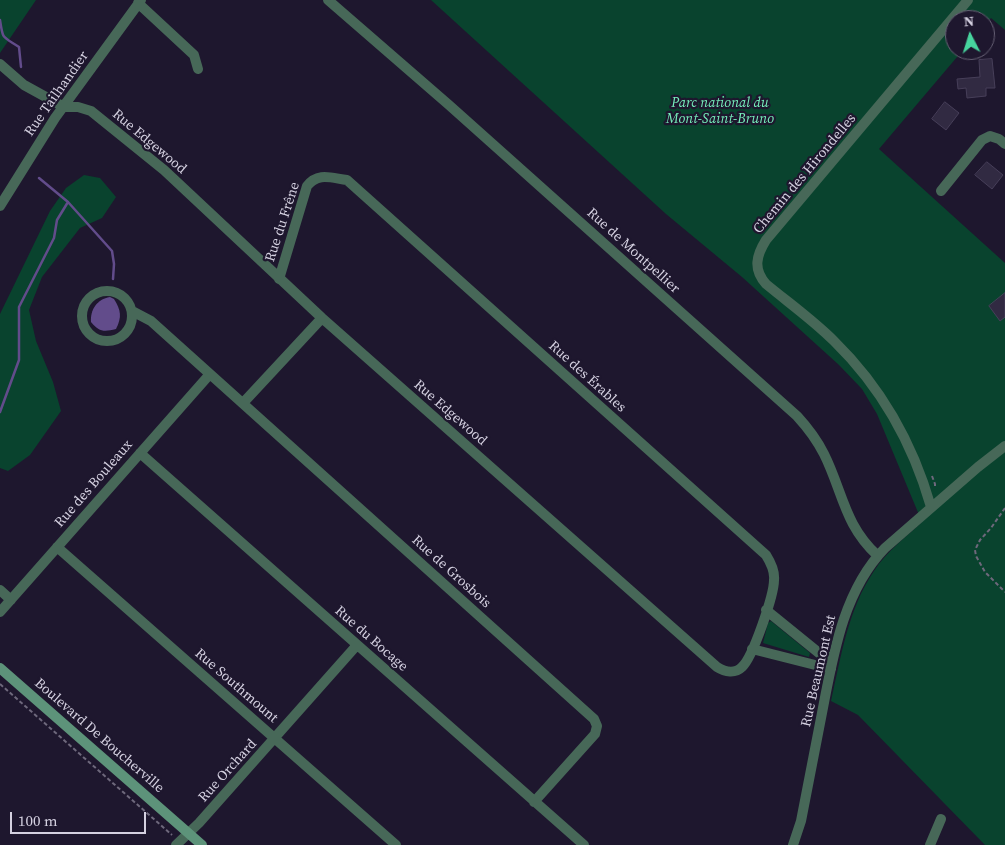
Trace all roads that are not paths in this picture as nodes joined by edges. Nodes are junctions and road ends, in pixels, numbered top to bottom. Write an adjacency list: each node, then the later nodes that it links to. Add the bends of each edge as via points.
1 (328, 0): 20 (street, Rue de Montpellier, via 798,416 814,435 853,525)
2 (968, 0): 18 (street, Chemin des Hirondelles, via 771,235 756,260 766,284 848,354 878,394 900,428)
3 (139, 2): 5 (street, via 194,55); 6 (street, Rue Tailhandier)
4 (0, 64): 6 (street, via 24,85)
5 (198, 69)
6 (64, 107): 10 (street, Rue Tailhandier); 11 (street, Rue Edgewood, via 91,111 164,170)
7 (1005, 144): 9 (street, via 990,136 982,140)
8 (347, 180): 11 (street, Rue du Frêne, via 321,177 307,186); 23 (street, Rue des Érables, via 766,555 774,580)
9 (941, 191)
10 (0, 206)
11 (279, 279): 13 (street, Rue Edgewood)
12 (132, 311): 12 (street, via 123,296 106,290 97,292 84,304 82,320 89,334 96,339 111,341 125,334 130,327); 14 (street, Rue de Grosbois, via 151,321)
13 (322, 318): 15 (street); 26 (street, Rue Edgewood, via 717,667 728,672 737,670 744,665)
14 (210, 374): 15 (street, Rue de Grosbois); 17 (street, Rue des Bouleaux)
15 (243, 403): 30 (street, Rue de Grosbois, via 594,719 595,734)
16 (1005, 446): 18 (street, Rue Beaumont Est)
17 (140, 453): 19 (street, Rue des Bouleaux); 25 (street, Rue du Bocage)
18 (931, 507): 20 (street, Rue Beaumont Est)
19 (57, 547): 22 (street, Rue des Bouleaux); 29 (street, Rue Southmount)
20 (878, 556): 27 (street, Rue Beaumont Est, via 850,604)
21 (0, 590): 22 (street)
22 (10, 600): 24 (street, Rue des Bouleaux)
23 (766, 610): 26 (street, Rue des Érables); 27 (street)
24 (0, 612)
25 (357, 645): 29 (street, Rue Orchard); 30 (street, Rue du Bocage)
26 (752, 649): 27 (street)
27 (832, 664): 37 (street, Rue Beaumont Est, via 801,822)
28 (0, 668): 32 (street, Boulevard De Boucherville)
29 (275, 738): 32 (street, Rue Orchard); 35 (street, Rue Southmount)
30 (534, 802): 36 (street, Rue du Bocage)
31 (941, 819): 38 (street)
32 (189, 833): 33 (street, Rue Orchard); 34 (street, Boulevard De Boucherville)
33 (174, 840)
34 (202, 845)
35 (396, 845)
36 (584, 845)
37 (793, 845)
38 (930, 845)

